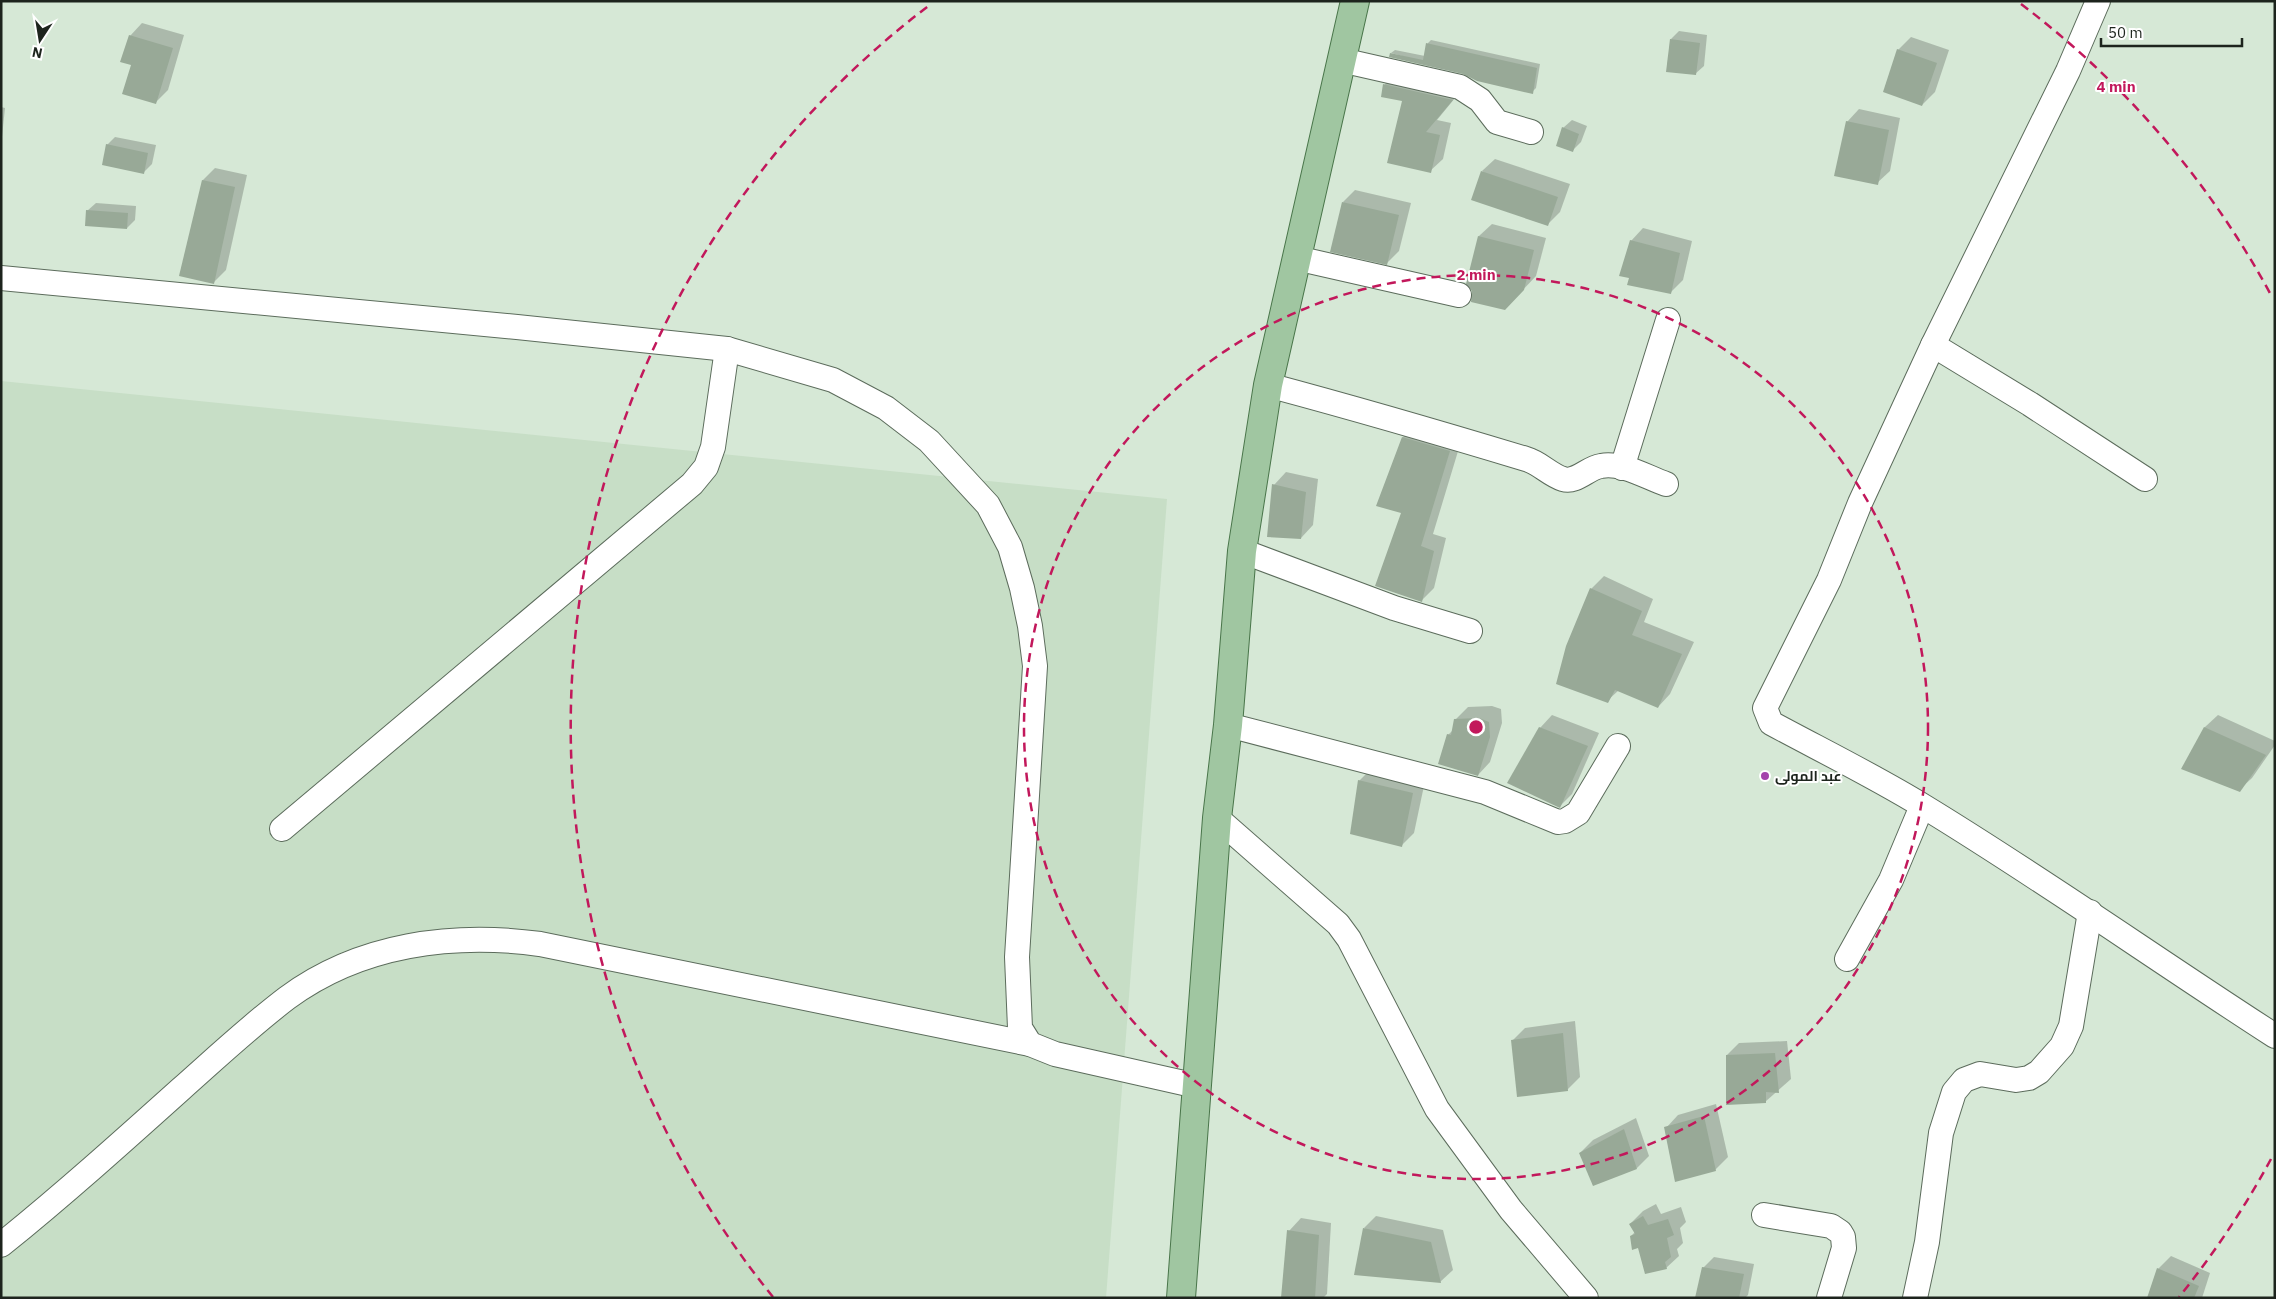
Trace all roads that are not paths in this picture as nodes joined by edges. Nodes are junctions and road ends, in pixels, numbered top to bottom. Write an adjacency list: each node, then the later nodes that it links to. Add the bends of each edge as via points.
1 (1355, 1): 3 (main road)
2 (2098, 1): 9 (street, via 2063,80)
3 (1342, 60): 4 (street, via 1460,87 1480,100 1497,122); 5 (main road)
4 (1531, 132)
5 (1296, 258): 7 (street); 11 (main road)
6 (1, 278): 10 (street)
7 (1459, 295)
8 (1668, 320): 12 (street)
9 (1933, 345): 13 (street); 19 (street, via 1860,503 1829,580 1765,708 1770,723)
10 (728, 349): 21 (street, via 713,448 706,467 692,484); 25 (street, via 834,380 886,408 929,440 988,505 1010,547 1030,626 1035,666 1017,957 1020,1028)
11 (1268, 385): 12 (street, via 1529,460 1563,479 1573,479 1601,466); 15 (main road)
12 (1622, 468): 14 (street)
13 (2145, 479)
14 (1666, 484)
15 (1242, 551): 16 (street, via 1394,608); 17 (main road)
16 (1470, 631)
17 (1228, 725): 18 (street, via 1486,792 1558,822 1578,814); 20 (main road)
18 (1618, 746)
19 (1922, 806): 22 (street); 23 (street, via 1891,880)
20 (1217, 818): 26 (main road); 30 (street, via 1338,924 1349,939 1437,1110 1511,1210)
21 (282, 829)
22 (2090, 912): 24 (street); 32 (street, via 2071,1026 2062,1046 2039,1072 2029,1078 2016,1080 1980,1074 1964,1080 1954,1092 1941,1133 1928,1242)
23 (1847, 959)
24 (2275, 1036)
25 (1030, 1044): 26 (street, via 1055,1054); 28 (street, via 540,944 478,938 415,944 354,962 288,997)
26 (1197, 1086): 29 (main road)
27 (1764, 1215): 31 (street, via 1831,1226 1840,1232 1844,1248)
28 (1, 1246)
29 (1181, 1298)
30 (1586, 1298)
31 (1829, 1298)
32 (1915, 1298)

